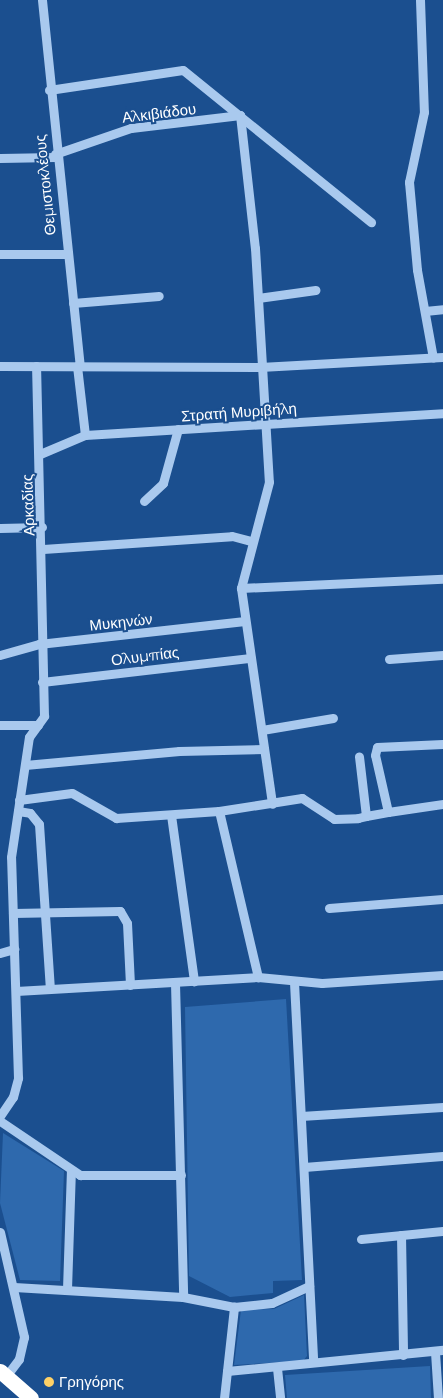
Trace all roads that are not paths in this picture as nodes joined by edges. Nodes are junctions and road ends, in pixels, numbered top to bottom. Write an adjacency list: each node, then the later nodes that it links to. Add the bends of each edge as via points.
1 (42, 0): 3 (street, Θεμιστοκλέους)
2 (420, 0): 15 (street, via 424,112 410,165 409,193)
3 (49, 90): 4 (street, via 178,68); 5 (street, Θεμιστοκλέους)
4 (240, 116): 5 (street, Αλκιβιάδου, via 131,128); 7 (street); 12 (street)
5 (55, 155): 6 (street, Αλκιβιάδου); 9 (street, Θεμιστοκλέους)
6 (0, 158)
7 (371, 222)
8 (0, 254): 9 (street)
9 (67, 254): 13 (street, Θεμιστοκλέους)
10 (315, 290): 12 (street)
11 (159, 296): 13 (street)
12 (258, 298): 20 (street)
13 (73, 303): 19 (street, Θεμιστοκλέους)
14 (443, 309): 15 (street)
15 (424, 311): 16 (street)
16 (440, 359): 20 (street)
17 (0, 366): 18 (street)
18 (36, 366): 19 (street); 25 (street, Αρκαδίας)
19 (79, 366): 20 (street); 24 (street, Θεμιστοκλέους)
20 (260, 367): 22 (street)
21 (443, 413): 22 (street, Στρατή Μυριβήλη)
22 (266, 424): 23 (street, Στρατή Μυριβήλη); 29 (street, via 269,482 264,514)
23 (178, 429): 24 (street, Στρατή Μυριβήλη); 26 (street, via 163,483)
24 (85, 435): 25 (street, Στρατή Μυριβήλη)
25 (40, 454): 27 (street, Αρκαδίας)
26 (144, 501)
27 (42, 527): 28 (street); 30 (street, Αρκαδίας)
28 (0, 528)
29 (251, 541): 30 (street, via 232,536 127,547); 32 (street)
30 (43, 549): 34 (street, Αρκαδίας)
31 (443, 579): 32 (street)
32 (241, 588): 33 (street)
33 (245, 621): 34 (street, Μυκηνών); 37 (street)
34 (39, 644): 35 (street, Μυκηνών); 39 (street, Αρκαδίας)
35 (0, 655)
36 (443, 655): 38 (street)
37 (251, 658): 39 (street, Ολυμπίας); 43 (street)
38 (389, 659)
39 (42, 682): 42 (street, Αρκαδίας, via 44,716)
40 (333, 718): 43 (street)
41 (0, 725): 42 (street)
42 (38, 725): 47 (street, Αρκαδίας, via 29,737)
43 (262, 730): 45 (street)
44 (443, 744): 53 (street, via 377,747 374,755)
45 (264, 749): 47 (street, via 179,751); 49 (street)
46 (359, 756): 55 (street)
47 (25, 765): 48 (street, Αρκαδίας)
48 (20, 800): 51 (street, Αρκαδίας); 54 (street, via 64,792 116,818)
49 (272, 804): 52 (street); 55 (street, via 302,798 334,820)
50 (443, 804): 53 (street)
51 (18, 811): 57 (street, Αρκαδίας); 60 (street, via 30,813 40,824)
52 (219, 811): 54 (street); 65 (street)
53 (388, 812): 55 (street)
54 (171, 815): 66 (street)
55 (366, 816)
56 (0, 857): 57 (street)
57 (11, 857): 61 (street, Αρκαδίας)
58 (443, 899): 59 (street)
59 (329, 908)
60 (46, 910): 61 (street); 69 (street, via 112,909 124,914); 70 (street)
61 (13, 912): 62 (street, Αρκαδίας)
62 (14, 950): 63 (street); 71 (street, Αρκαδίας)
63 (0, 952)
64 (443, 976): 67 (street)
65 (258, 977): 66 (street); 67 (street)
66 (194, 981): 68 (street)
67 (294, 982): 74 (street)
68 (175, 983): 69 (street); 79 (street)
69 (130, 985): 70 (street)
70 (50, 989): 71 (street)
71 (16, 991): 73 (street, Αρκαδίας, via 18,1078 13,1097)
72 (443, 1107): 74 (street)
73 (0, 1116)
74 (301, 1116): 77 (street)
75 (0, 1121): 78 (street)
76 (443, 1156): 77 (street)
77 (304, 1167): 84 (street)
78 (71, 1171): 79 (street, via 92,1177); 86 (street)
79 (181, 1175): 87 (street)
80 (443, 1231): 82 (street)
81 (0, 1232): 85 (street)
82 (401, 1235): 83 (street); 90 (street)
83 (362, 1239)
84 (309, 1286): 88 (street, via 272,1303); 91 (street)
85 (14, 1287): 86 (street); 94 (street, via 24,1342)
86 (68, 1289): 87 (street)
87 (183, 1298): 88 (street)
88 (234, 1307): 93 (street)
89 (439, 1351): 90 (street); 98 (street)
90 (403, 1354): 91 (street)
91 (313, 1360): 92 (street, via 304,1366)
92 (277, 1368): 93 (street); 97 (street)
93 (227, 1371): 96 (street)
94 (3, 1374): 95 (highway)
95 (31, 1398)
96 (224, 1398)
97 (280, 1398)
98 (438, 1398)

